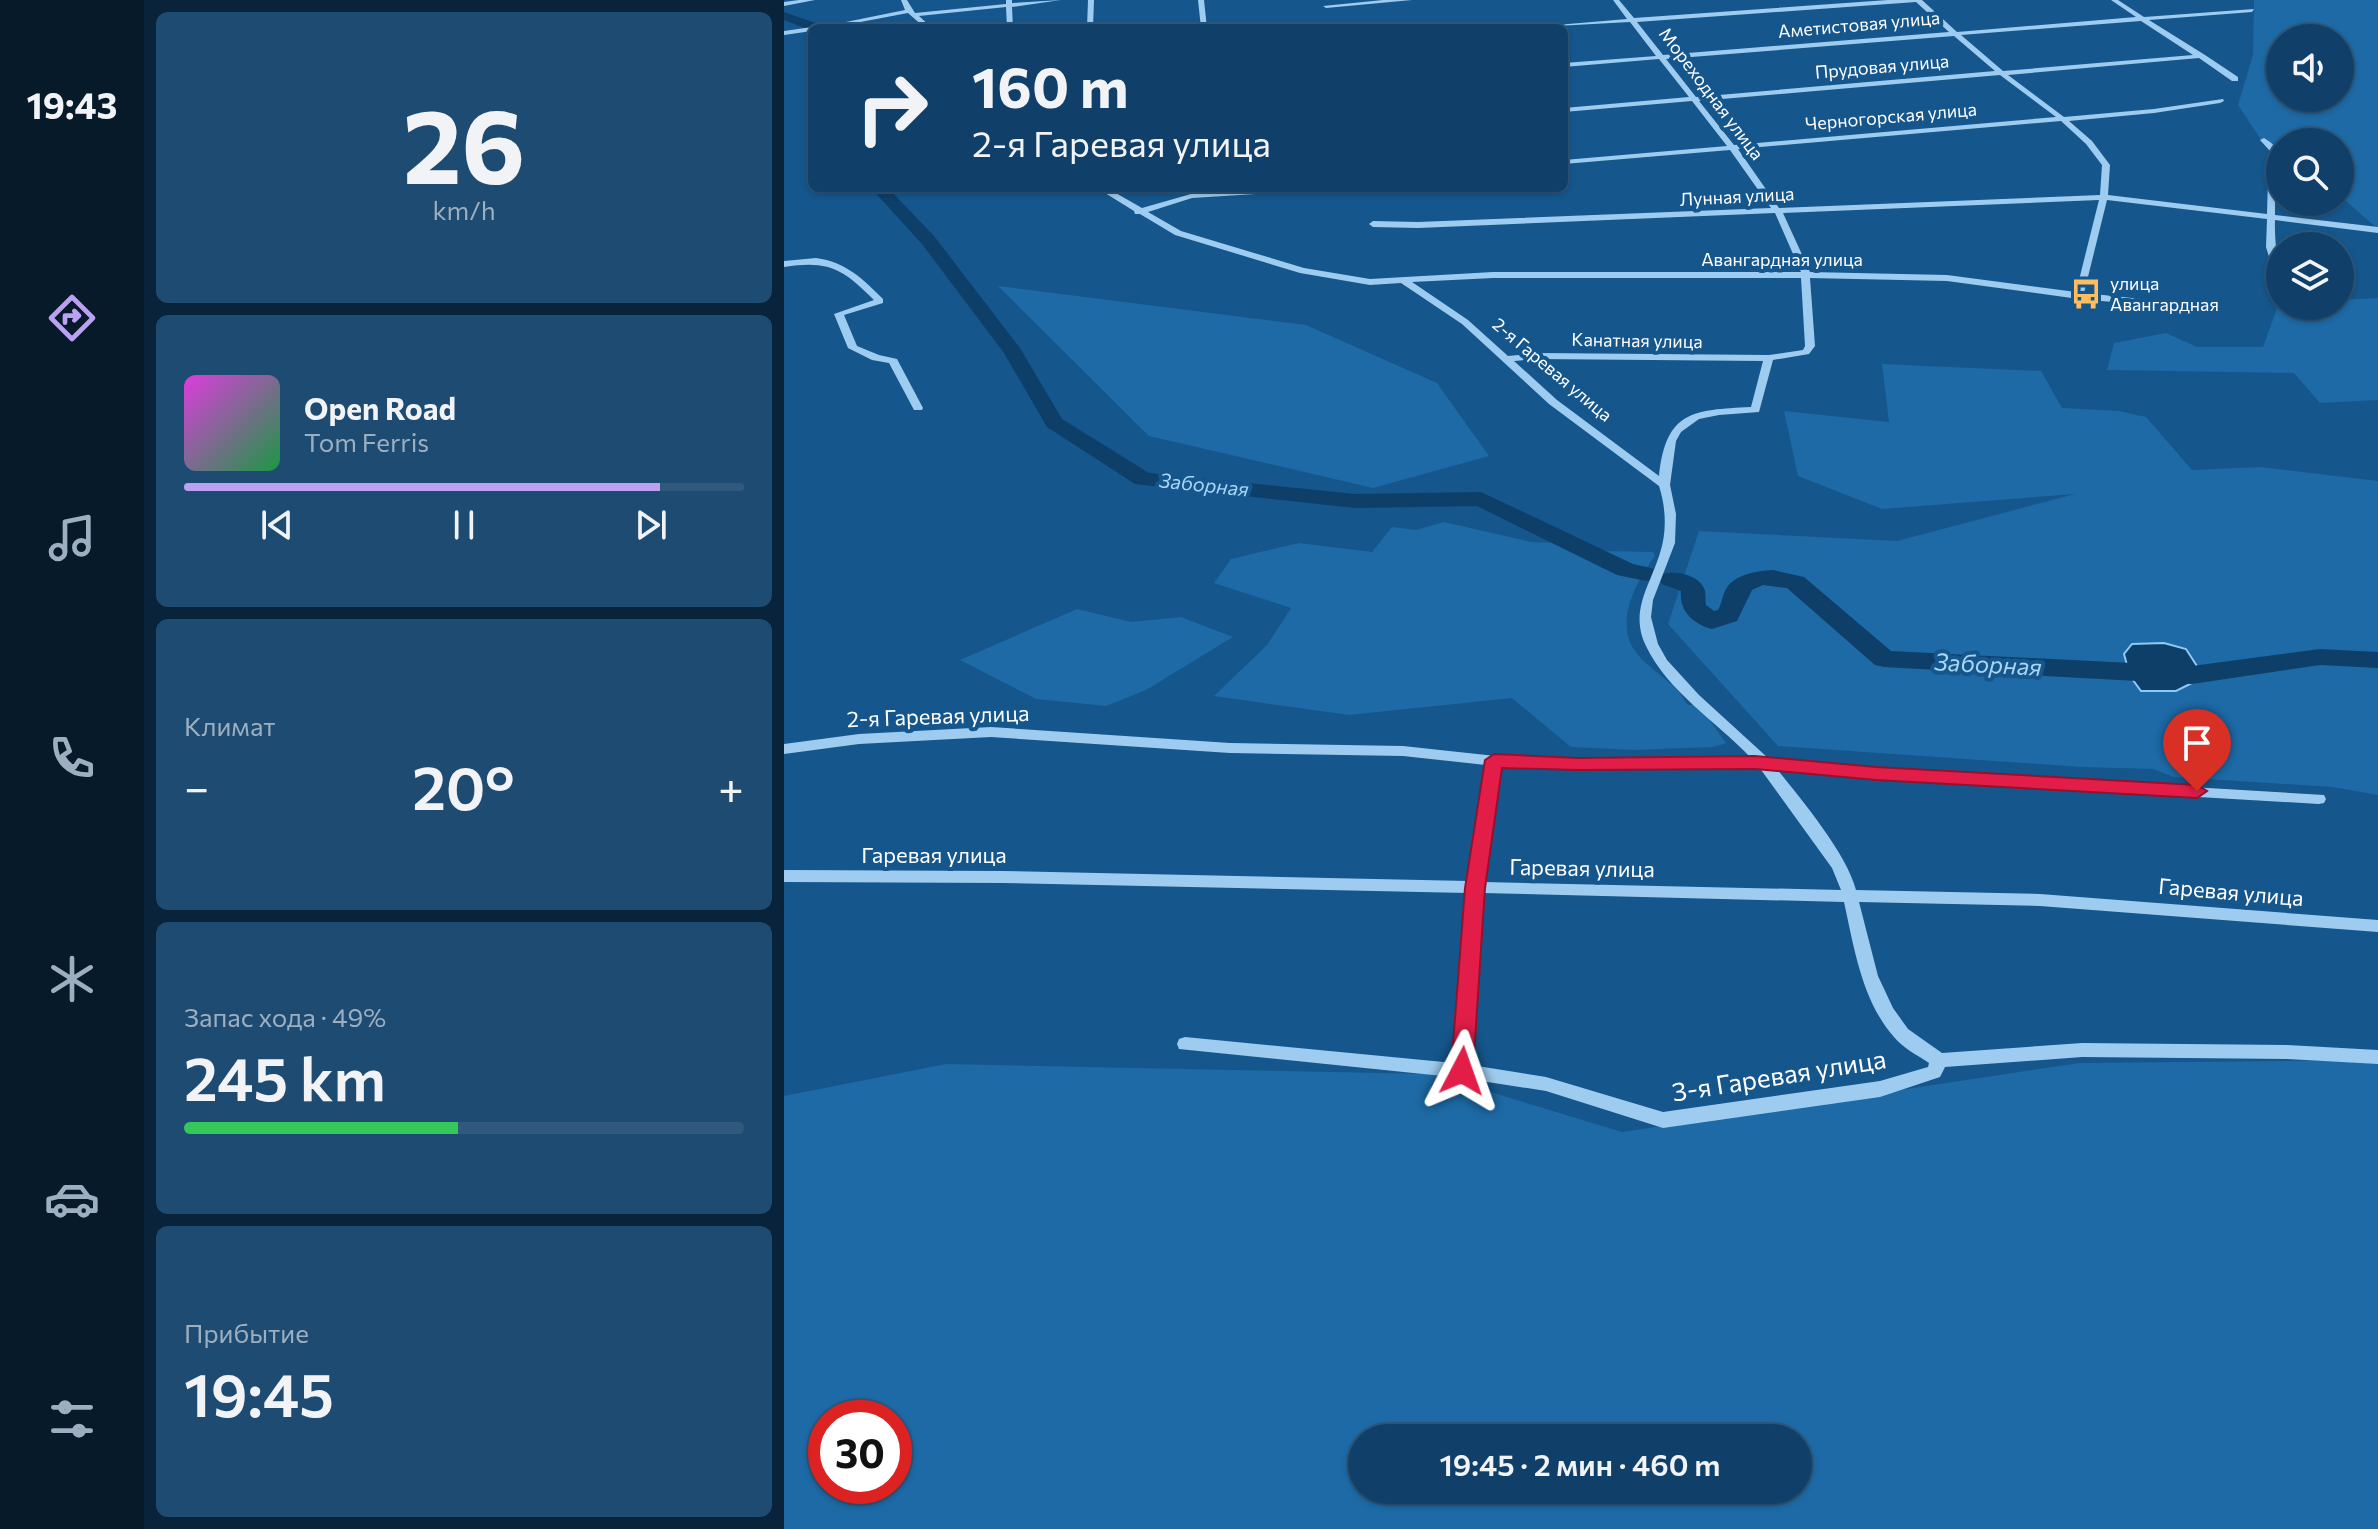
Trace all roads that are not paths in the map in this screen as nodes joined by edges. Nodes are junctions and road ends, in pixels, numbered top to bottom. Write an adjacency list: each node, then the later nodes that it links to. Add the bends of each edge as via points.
1 (812, 0): 12 (street)
2 (904, 0): 14 (street)
3 (1058, 0): 10 (street)
4 (1091, 0): 20 (street)
5 (1201, 0): 21 (street)
6 (1409, 0): 11 (street)
7 (1616, 0): 16 (street, Мореходная улица)
8 (1917, 0): 16 (street); 26 (street)
9 (2114, 0): 15 (street)
10 (1009, 2): 14 (street); 19 (street)
11 (1325, 3): 22 (street)
12 (784, 4)
13 (2252, 10): 15 (street, Аметистовая улица)
14 (912, 13): 17 (street); 18 (street)
15 (2143, 19): 26 (street, Аметистовая улица); 27 (street)
16 (1633, 20): 23 (street); 28 (street, Мореходная улица)
17 (840, 24)
18 (924, 24)
19 (1010, 24)
20 (1090, 24)
21 (1204, 24)
22 (1330, 24)
23 (1568, 25)
24 (808, 30): 25 (street)
25 (784, 33)
26 (1953, 33): 28 (street, Аметистовая улица); 30 (street)
27 (2203, 56): 30 (street, Прудовая улица); 31 (street)
28 (1663, 57): 29 (street, Аметистовая улица); 32 (street, Мореходная улица)
29 (1568, 65)
30 (2002, 73): 32 (street, Прудовая улица); 35 (street)
31 (2235, 79)
32 (1694, 99): 34 (street, Прудовая улица); 37 (street, Мореходная улица)
33 (2220, 101): 35 (street, Черногорская улица)
34 (1568, 110)
35 (2060, 118): 37 (street, Черногорская улица); 41 (street, via 2106,164)
36 (2264, 140): 44 (street, via 2278,160)
37 (1732, 147): 38 (street, Черногорская улица); 43 (street, Мореходная улица)
38 (1568, 162)
39 (1107, 192): 42 (street)
40 (1256, 192): 42 (street, via 1191,196)
41 (2103, 197): 43 (street, Лунная улица); 44 (street, Лунная улица); 51 (street)
42 (1138, 212): 50 (street, via 1178,233 1303,271)
43 (1779, 213): 45 (street, Лунная улица); 49 (street, Мореходная улица, via 1805,268)
44 (2271, 220): 46 (street, Лунная улица); 47 (street)
45 (1373, 224)
46 (2378, 230)
47 (2271, 232)
48 (784, 264): 55 (street, via 821,261 848,269 880,301 839,314 853,348 893,361)
49 (1803, 277): 50 (street, Авангардная улица, via 1493,275); 51 (street, Авангардная улица, via 1947,278); 53 (street, Мореходная улица, via 1810,346 1806,352)
50 (1404, 282): 54 (street, 2-я Гаревая улица, via 1465,322)
51 (2079, 296): 52 (street, Авангардная улица)
52 (2158, 303)
53 (1769, 358): 54 (street, Канатная улица); 56 (street, via 1755,410 1700,415 1682,424 1670,441)
54 (1505, 359): 56 (street, 2-я Гаревая улица)
55 (918, 408)
56 (1664, 485): 59 (street, via 1670,531 1643,614 1650,643 1663,664)
57 (784, 749): 58 (street, 2-я Гаревая улица, via 991,732)
58 (1494, 760): 59 (street, 2-я Гаревая улица); 62 (street)
59 (1764, 764): 60 (street, 2-я Гаревая улица); 63 (street, via 1838,864)
60 (2319, 799)
61 (784, 876): 62 (street, Гаревая улица)
62 (1475, 888): 63 (street, Гаревая улица); 68 (street)
63 (1849, 896): 64 (street, Гаревая улица, via 2040,900); 67 (street, via 1886,1010 1900,1033)
64 (2378, 926)
65 (1185, 1044): 68 (street, 3-я Гаревая улица)
66 (2378, 1057): 67 (street, via 2082,1050)
67 (1939, 1060): 68 (street, 3-я Гаревая улица, via 1934,1072 1918,1080 1880,1089 1663,1120 1546,1084)
68 (1462, 1071)

